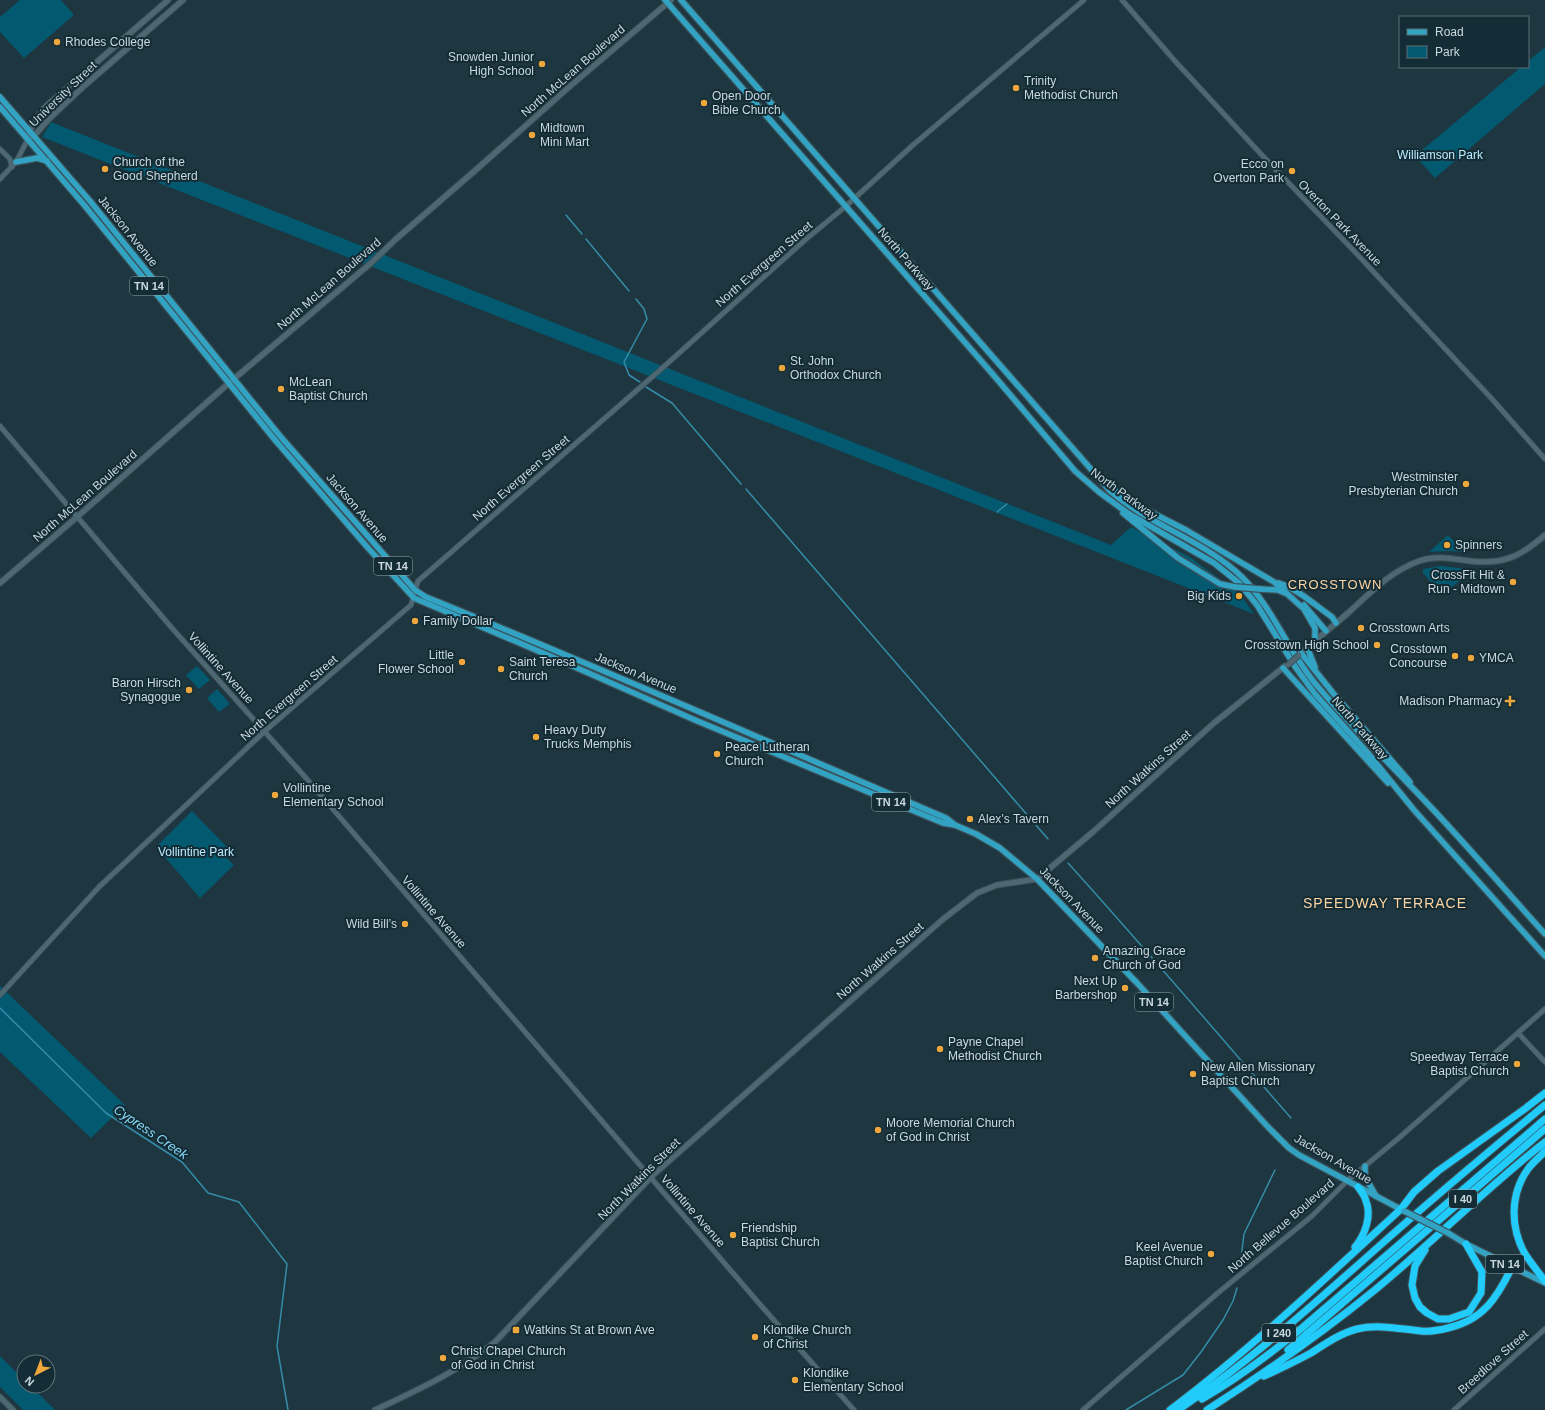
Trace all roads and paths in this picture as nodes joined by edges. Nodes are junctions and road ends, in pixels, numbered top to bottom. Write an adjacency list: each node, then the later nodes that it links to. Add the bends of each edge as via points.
1 (168, 0): 9 (main road, University Street, via 43,109)
2 (183, 0): 10 (main road, University Street, via 84,86)
3 (681, 0): 16 (main road, North Parkway)
4 (1084, 0): 16 (street, North Evergreen Street, via 913,145)
5 (1122, 0): 21 (street, Overton Park Avenue, via 1175,61)
6 (668, 1): 17 (main road, North Parkway); 18 (main road, North McLean Boulevard, via 371,263)
7 (0, 96): 9 (main road, Jackson Avenue / TN 14)
8 (0, 107): 11 (main road, Jackson Avenue / TN 14)
9 (30, 131): 10 (main road, Jackson Avenue / TN 14); 11 (main road, University Street)
10 (34, 136): 11 (main road, University Street); 18 (main road, Jackson Avenue / TN 14)
11 (28, 139): 13 (main road, Jackson Avenue / TN 14); 14 (street, University Street)
12 (0, 149): 14 (street)
13 (48, 161): 14 (main road, via 38,158); 19 (main road, Jackson Avenue / TN 14)
14 (14, 165): 15 (street, University Street)
15 (0, 179)
16 (855, 198): 17 (street, North Evergreen Street); 22 (main road, North Parkway)
17 (846, 206): 23 (main road, North Parkway, via 1076,472); 28 (street, North Evergreen Street, via 418,581)
18 (234, 378): 19 (main road, North McLean Boulevard); 28 (main road, Jackson Avenue / TN 14, via 280,436)
19 (229, 382): 24 (main road, North McLean Boulevard); 30 (main road, Jackson Avenue / TN 14, via 275,440)
20 (0, 426): 24 (street, Vollintine Avenue)
21 (1545, 459)
22 (1102, 483): 26 (main road); 39 (main road, North Parkway, via 1124,502 1214,556 1241,576 1260,599 1310,677 1367,742)
23 (1099, 492): 29 (main road, bridge, via 1178,558 1220,584 1278,590); 40 (main road, North Parkway, via 1129,514 1214,563 1239,583 1257,605 1305,682)
24 (78, 516): 27 (main road, North McLean Boulevard); 38 (street, Vollintine Avenue)
25 (1545, 535): 31 (main road, North Watkins Street, via 1531,547 1506,559 1490,562 1442,557 1421,560 1388,578)
26 (1274, 582): 29 (main road); 31 (main road, via 1299,593 1332,617)
27 (0, 583)
28 (415, 590): 30 (street, North Evergreen Street); 41 (main road, Jackson Avenue / TN 14, via 426,597 946,818)
29 (1289, 594): 32 (main road, via 1304,604); 33 (main road, via 1310,619)
30 (414, 598): 38 (street, North Evergreen Street, via 411,605 388,626); 41 (main road, Jackson Avenue / TN 14, via 943,824)
31 (1336, 623): 32 (main road, North Watkins Street)
32 (1326, 631): 33 (main road, North Watkins Street)
33 (1315, 641): 34 (main road, North Watkins Street)
34 (1307, 647): 35 (main road, North Watkins Street); 37 (main road)
35 (1300, 654): 36 (main road, North Watkins Street, bridge); 37 (main road)
36 (1285, 666): 40 (main road, via 1368,763); 42 (main road, North Watkins Street, via 1214,723)
37 (1317, 673): 39 (main road, via 1399,767)
38 (264, 731): 45 (street, North Evergreen Street, via 99,887); 56 (street, Vollintine Avenue)
39 (1425, 801): 43 (main road, North Parkway)
40 (1414, 810): 44 (main road, North Parkway)
41 (955, 825): 42 (main road, Jackson Avenue / TN 14, via 1000,848)
42 (1037, 879): 56 (main road, North Watkins Street, via 997,885 977,893 942,920); 57 (main road, Jackson Avenue / TN 14, via 1138,984 1281,1141 1299,1155)
43 (1545, 934)
44 (1545, 956)
45 (1, 993)
46 (1545, 1009): 47 (street, North Bellevue Boulevard)
47 (1518, 1033): 48 (street); 55 (street, North Bellevue Boulevard)
48 (1545, 1062)
49 (1545, 1093): 60 (highway, via 1438,1170 1414,1192)
50 (1545, 1105): 75 (highway, I 240, via 1473,1164 1308,1309 1230,1373)
51 (1545, 1119): 76 (highway, I 40, via 1274,1351 1223,1387)
52 (1545, 1129): 67 (highway, I 40)
53 (1545, 1142): 61 (highway, I 240)
54 (1545, 1151): 65 (highway, via 1528,1169 1520,1184 1514,1208 1514,1221 1525,1254)
55 (1365, 1166): 57 (street, North Bellevue Boulevard); 59 (main road, via 1365,1177)
56 (651, 1177): 71 (main road, North Watkins Street, via 495,1342 440,1379); 72 (street, Vollintine Avenue)
57 (1347, 1181): 58 (main road, Jackson Avenue / TN 14); 73 (street, North Bellevue Boulevard, via 1312,1216 1219,1292)
58 (1358, 1187): 59 (main road, Jackson Avenue / TN 14); 63 (highway, via 1367,1202 1368,1217 1358,1244)
59 (1377, 1196): 60 (main road, Jackson Avenue / TN 14)
60 (1403, 1210): 62 (main road, Jackson Avenue / TN 14, bridge, via 1448,1232); 63 (highway)
61 (1431, 1242): 62 (highway, via 1415,1266 1412,1285 1420,1307 1438,1319 1449,1319 1469,1312 1481,1293 1482,1272); 67 (highway, I 240, via 1375,1290)
62 (1466, 1244): 64 (main road, Jackson Avenue / TN 14)
63 (1340, 1266): 74 (highway, via 1209,1380)
64 (1512, 1267): 65 (main road, Jackson Avenue / TN 14); 68 (highway, via 1493,1300 1475,1318 1457,1326 1423,1331 1379,1326 1357,1329)
65 (1545, 1282)
66 (1545, 1329): 78 (street, Breedlove Street)
67 (1257, 1378): 68 (highway, I 40)
68 (1248, 1384): 77 (highway, I 40)
69 (0, 1397): 70 (main road)
70 (13, 1410)
71 (375, 1410)
72 (854, 1410)
73 (1083, 1410)
74 (1170, 1410)
75 (1178, 1410)
76 (1182, 1410)
77 (1207, 1410)
78 (1454, 1410)

